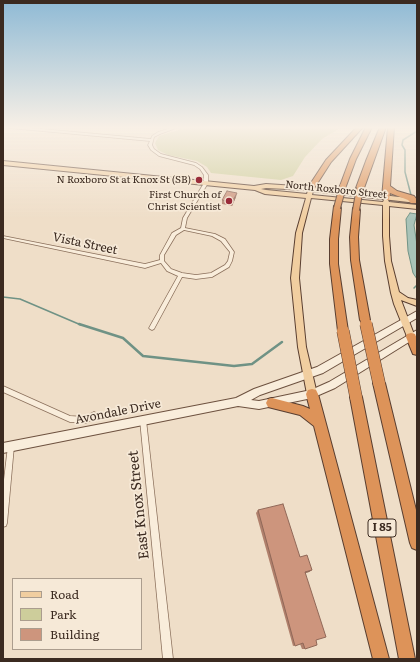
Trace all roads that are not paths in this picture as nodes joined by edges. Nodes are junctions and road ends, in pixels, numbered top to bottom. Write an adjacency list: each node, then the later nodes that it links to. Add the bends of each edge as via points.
1 (172, 158): 9 (street, via 201,168)
2 (331, 158): 12 (highway)
3 (354, 158): 41 (highway, I 85, bridge, via 337,208 334,264 343,331)
4 (371, 158): 38 (highway, I 85, bridge, via 360,188 356,210 355,260 365,320)
5 (389, 158): 10 (highway)
6 (3, 159): 8 (main road)
7 (3, 163): 8 (main road, North Roxboro Street)
8 (21, 164): 9 (main road, North Roxboro Street)
9 (206, 183): 11 (main road, North Roxboro Street); 17 (street, via 185,218)
10 (387, 187): 14 (highway); 15 (highway)
11 (254, 188): 12 (main road, North Roxboro Street, via 266,186); 13 (main road, North Roxboro Street)
12 (310, 193): 13 (main road, North Roxboro Street); 14 (main road, North Roxboro Street); 16 (main road)
13 (284, 194): 16 (main road, via 298,200)
14 (386, 201): 15 (main road, North Roxboro Street); 21 (main road, via 387,250)
15 (416, 203)
16 (305, 210): 28 (main road, via 299,233 295,278)
17 (183, 229): 19 (street, via 174,234 162,255); 20 (street, via 219,237 231,250 232,256 227,266 212,275)
18 (3, 237): 19 (street, Vista Street, via 145,266)
19 (162, 261): 20 (street, via 169,270)
20 (181, 275): 25 (street)
21 (395, 293): 22 (main road); 24 (main road)
22 (417, 303)
23 (417, 314): 24 (main road, Avondale Drive)
24 (404, 320): 26 (main road); 28 (main road, Avondale Drive, via 320,370)
25 (152, 328)
26 (414, 335): 27 (highway); 30 (main road, Avondale Drive, via 332,385)
27 (417, 351)
28 (307, 375): 30 (main road); 31 (main road, Avondale Drive, via 257,392)
29 (3, 389): 33 (street, via 70,419 86,420)
30 (312, 394): 32 (main road, Avondale Drive); 35 (highway)
31 (237, 402): 32 (main road, Avondale Drive, via 259,405); 34 (main road, Avondale Drive)
32 (272, 403): 35 (highway, via 303,411)
33 (94, 416)
34 (143, 420): 36 (main road, Avondale Drive); 39 (street, East Knox Street)
35 (318, 422): 40 (highway, via 348,527)
36 (7, 447): 37 (street)
37 (3, 523)
38 (417, 543)
39 (168, 659)
40 (381, 659)
41 (407, 659)

